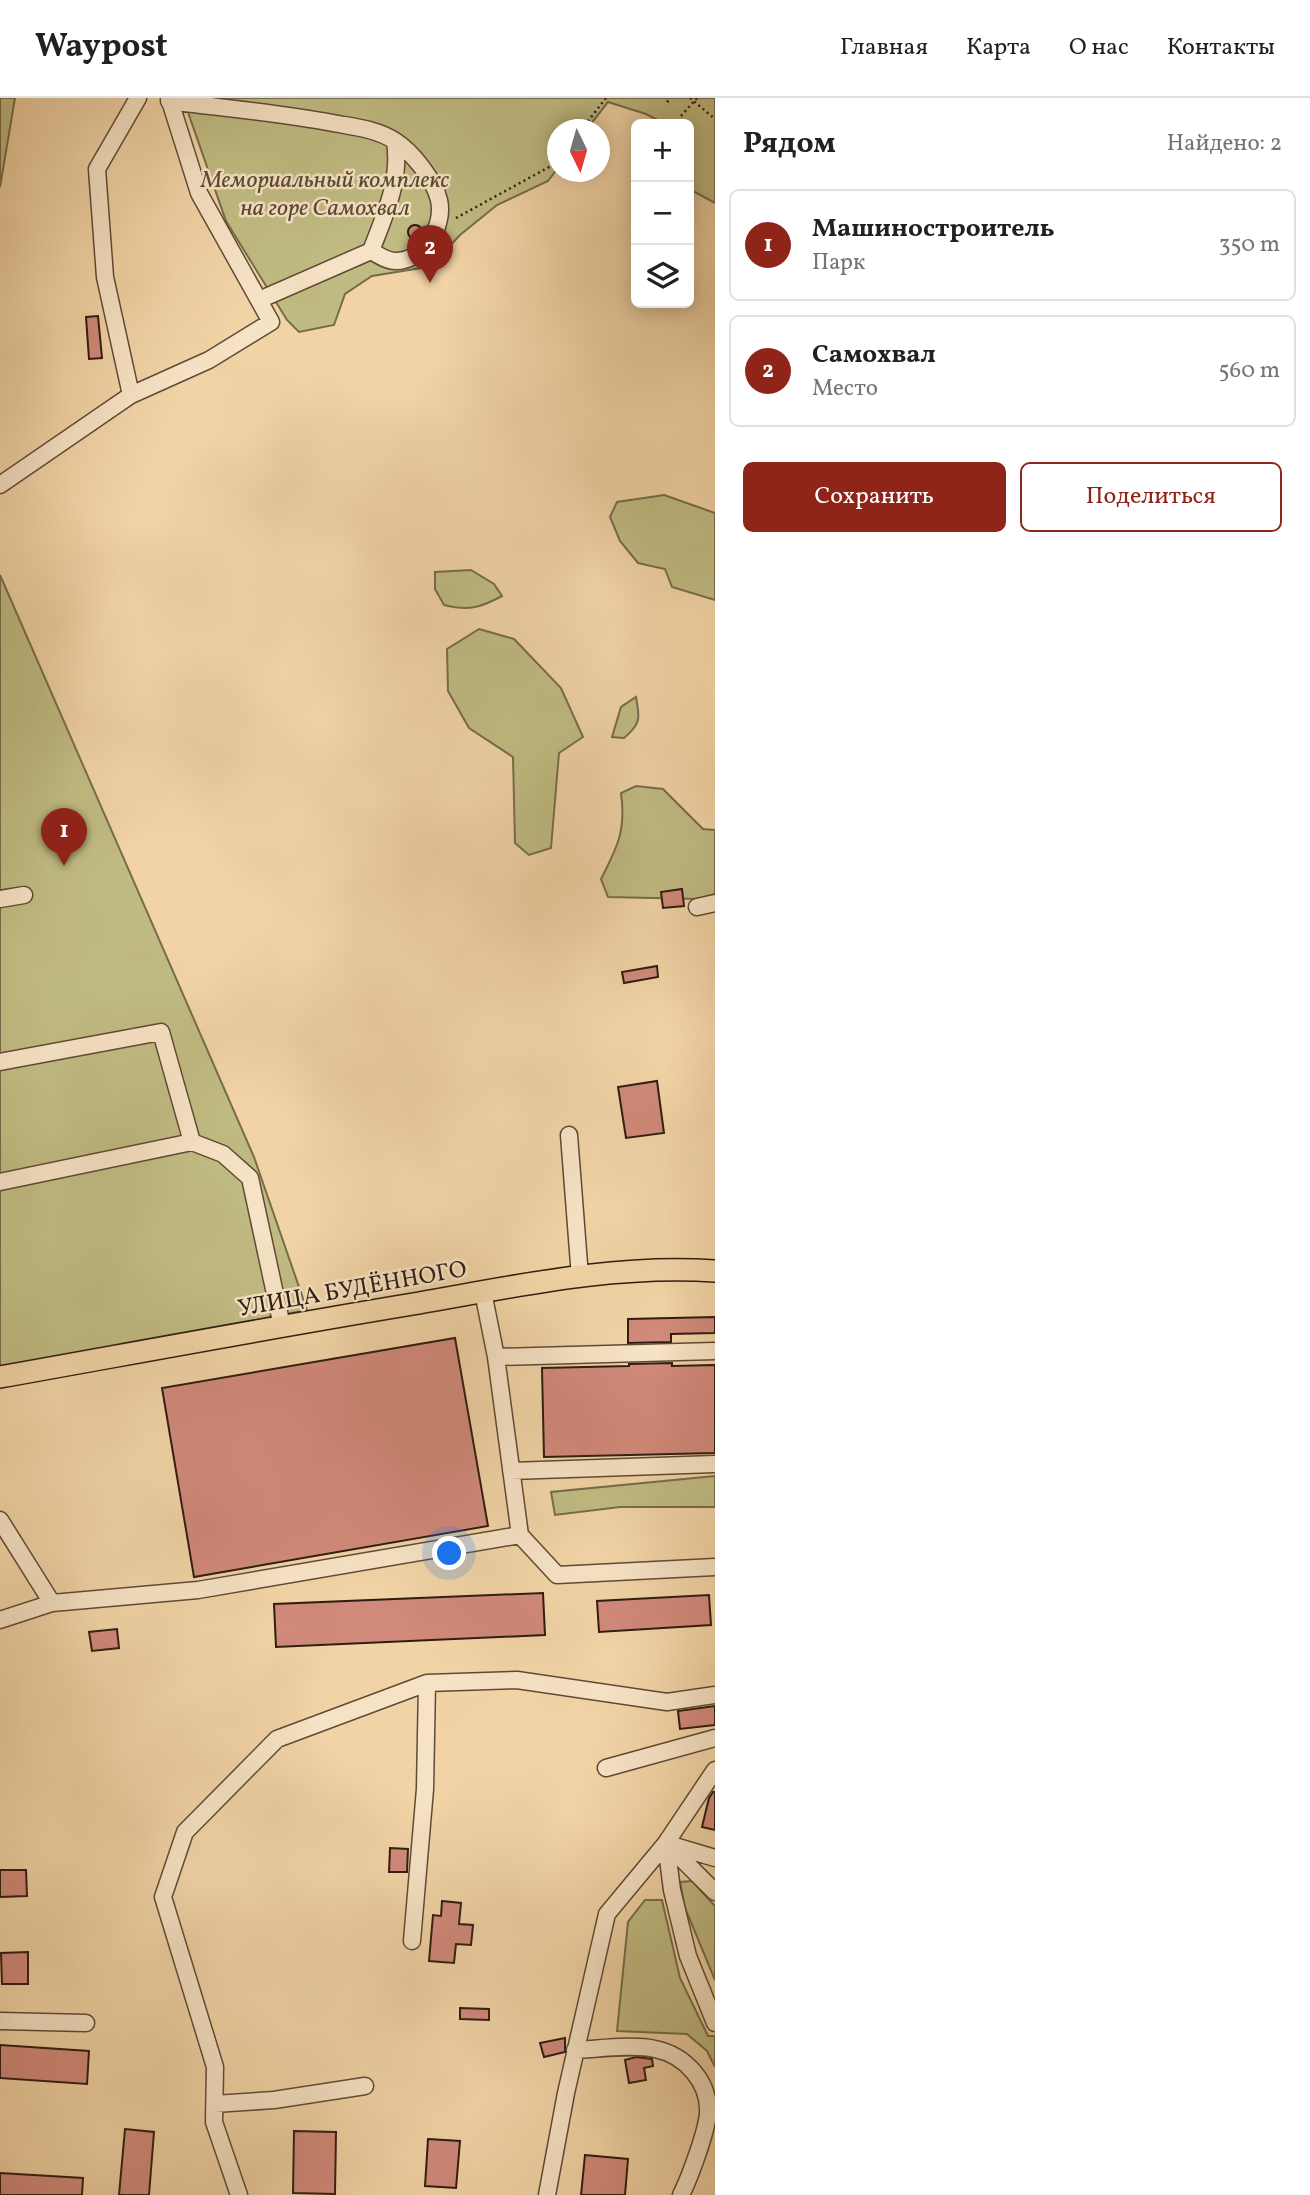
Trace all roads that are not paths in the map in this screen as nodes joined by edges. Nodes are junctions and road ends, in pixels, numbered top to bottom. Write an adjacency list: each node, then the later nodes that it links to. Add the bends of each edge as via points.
1 (138, 98): 6 (street, via 97,169 105,277)
2 (169, 99): 3 (street, via 308,119 372,131); 5 (street, via 199,193)
3 (395, 141): 4 (street, via 397,177); 4 (street, via 432,182 440,202 439,226 432,239 410,257 386,260)
4 (371, 251): 5 (street)
5 (259, 300): 6 (street, via 271,322 209,360)
6 (131, 395): 7 (street)
7 (0, 485)
8 (24, 895): 9 (street)
9 (0, 899)
10 (715, 903): 11 (street)
11 (697, 907)
12 (0, 1062): 14 (street, via 161,1032)
13 (569, 1135): 17 (street)
14 (192, 1142): 15 (street); 19 (street, via 223,1154 250,1178)
15 (0, 1182)
16 (715, 1271): 17 (main road, УЛИЦА БУДЁННОГО, via 671,1268)
17 (580, 1277): 18 (main road, УЛИЦА БУДЁННОГО)
18 (483, 1292): 19 (main road, УЛИЦА БУДЁННОГО); 21 (street)
19 (282, 1326): 22 (main road, УЛИЦА БУДЁННОГО)
20 (715, 1351): 21 (street)
21 (496, 1357): 24 (street)
22 (0, 1377)
23 (715, 1464): 24 (street)
24 (511, 1471): 26 (street)
25 (0, 1520): 28 (street)
26 (520, 1535): 27 (street, via 556,1575); 28 (street, via 198,1590)
27 (715, 1567)
28 (52, 1603): 29 (street)
29 (0, 1620)
30 (427, 1683): 31 (street, via 517,1680 667,1702); 38 (street, via 425,1789); 44 (street, via 277,1739 185,1832 163,1897 215,2067)
31 (715, 1695)
32 (715, 1738): 33 (street)
33 (606, 1768)
34 (715, 1770): 35 (street)
35 (666, 1843): 36 (street); 37 (street); 40 (street, via 688,1956); 42 (street, via 607,1914)
36 (715, 1858)
37 (715, 1892)
38 (412, 1941)
39 (0, 2021): 41 (street)
40 (715, 2022)
41 (86, 2023)
42 (575, 2050): 46 (street); 47 (street, via 652,2048 673,2053 691,2069 705,2089 708,2114)
43 (365, 2085): 44 (street)
44 (215, 2104): 45 (street, via 215,2122)
45 (239, 2195)
46 (547, 2195)
47 (681, 2195)

